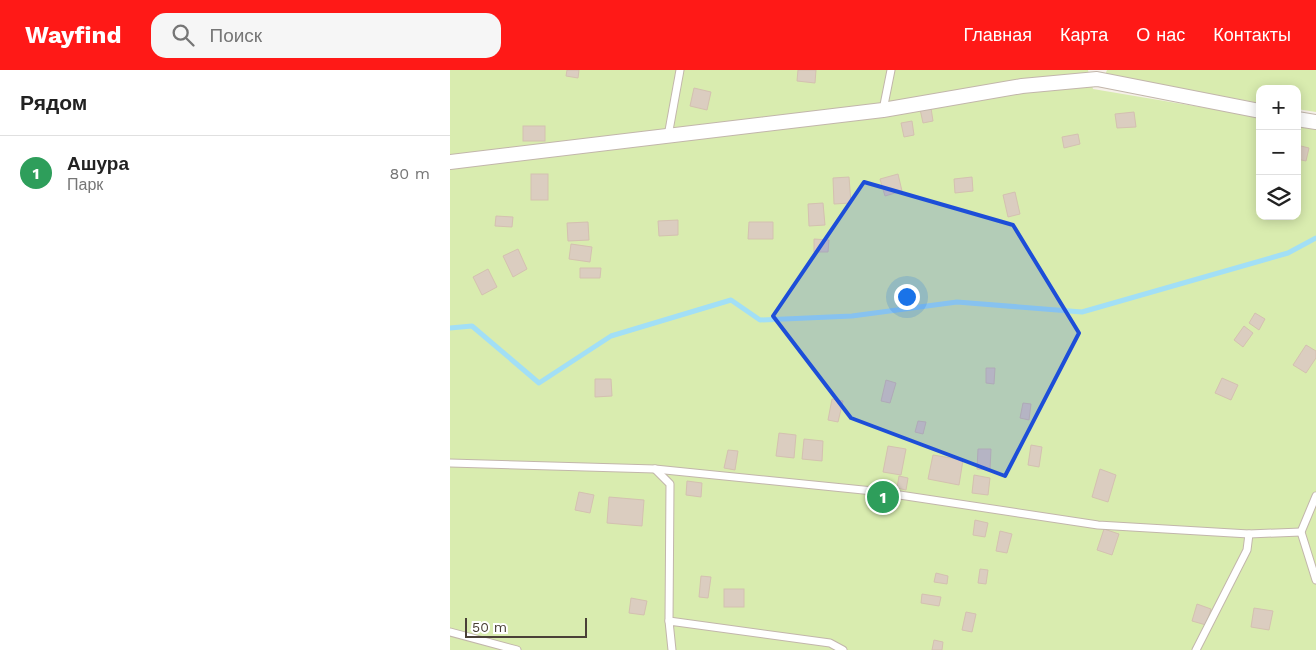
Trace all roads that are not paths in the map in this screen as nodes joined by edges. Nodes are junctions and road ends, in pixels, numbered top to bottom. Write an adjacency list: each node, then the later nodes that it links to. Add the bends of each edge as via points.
1 (680, 70): 8 (lane)
2 (891, 70): 4 (lane)
3 (1098, 74): 4 (street); 5 (street)
4 (883, 110): 8 (street)
5 (1256, 110)
6 (1301, 120): 7 (street)
7 (1316, 122)
8 (668, 136): 9 (street)
9 (450, 162)
10 (450, 463): 11 (lane)
11 (655, 469): 14 (lane, via 873,491 1098,525); 16 (lane, via 670,484)
12 (1316, 496): 13 (lane)
13 (1301, 532): 14 (lane); 15 (lane)
14 (1248, 534): 21 (lane, via 1247,550)
15 (1316, 580)
16 (669, 621): 19 (lane); 20 (lane, via 830,643)
17 (450, 632): 18 (lane)
18 (517, 650)
19 (672, 650)
20 (843, 650)
21 (1196, 650)

